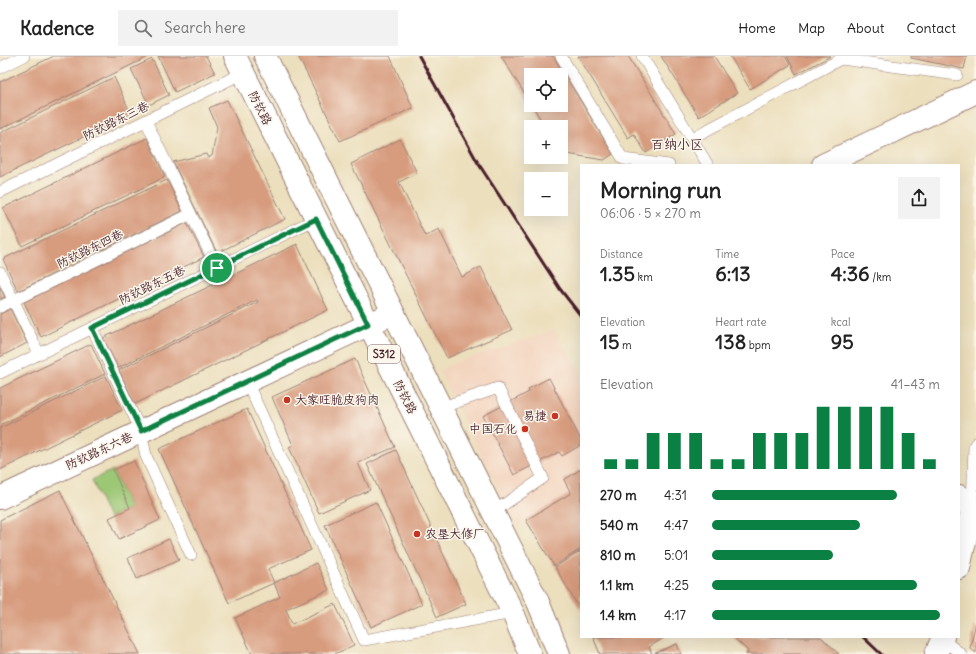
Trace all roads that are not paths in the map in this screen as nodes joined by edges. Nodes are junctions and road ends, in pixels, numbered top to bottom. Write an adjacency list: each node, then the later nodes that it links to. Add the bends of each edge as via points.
1 (24, 56): 6 (lane)
2 (265, 56): 21 (main road, S312)
3 (561, 56): 11 (lane, via 623,159)
4 (642, 56): 10 (lane)
5 (239, 65): 9 (lane, 防钦路东三巷); 16 (main road, 防钦路 / S312)
6 (0, 68)
7 (957, 75): 10 (lane, via 841,59)
8 (976, 92): 13 (main road)
9 (146, 121): 14 (lane, 防钦路东三巷); 15 (lane)
10 (692, 138): 12 (lane)
11 (661, 164)
12 (707, 164)
13 (825, 164)
14 (0, 192)
15 (191, 214): 17 (lane); 19 (lane, 防钦路东四巷)
16 (316, 219): 17 (lane, 防钦路东五巷); 22 (main road, 防钦路 / S312)
17 (217, 268): 23 (lane, 防钦路东五巷)
18 (0, 272): 19 (lane)
19 (14, 301): 20 (lane, 防钦路东四巷); 24 (lane)
20 (0, 307)
21 (393, 313): 22 (main road, 防钦路东六巷); 27 (main road, S312)
22 (368, 324): 26 (main road, 防钦路东六巷); 35 (main road, 防钦路 / S312)
23 (92, 328): 24 (lane, 防钦路东五巷); 28 (lane)
24 (40, 354): 25 (lane, 防钦路东五巷)
25 (0, 373)
26 (247, 382): 28 (main road, 防钦路东六巷); 35 (lane, via 364,640)
27 (440, 408): 32 (main road, S312); 32 (lane, via 498,388 543,478)
28 (141, 431): 30 (main road, 防钦路东六巷); 33 (lane, via 146,456)
29 (976, 443): 31 (lane)
30 (0, 498)
31 (969, 506): 34 (main road)
32 (493, 512): 38 (main road, S312, via 538,602)
33 (191, 555)
34 (960, 562)
35 (513, 613): 37 (main road, 防钦路 / S312)
36 (940, 643): 39 (lane)
37 (530, 654)
38 (559, 654)
39 (961, 654)

